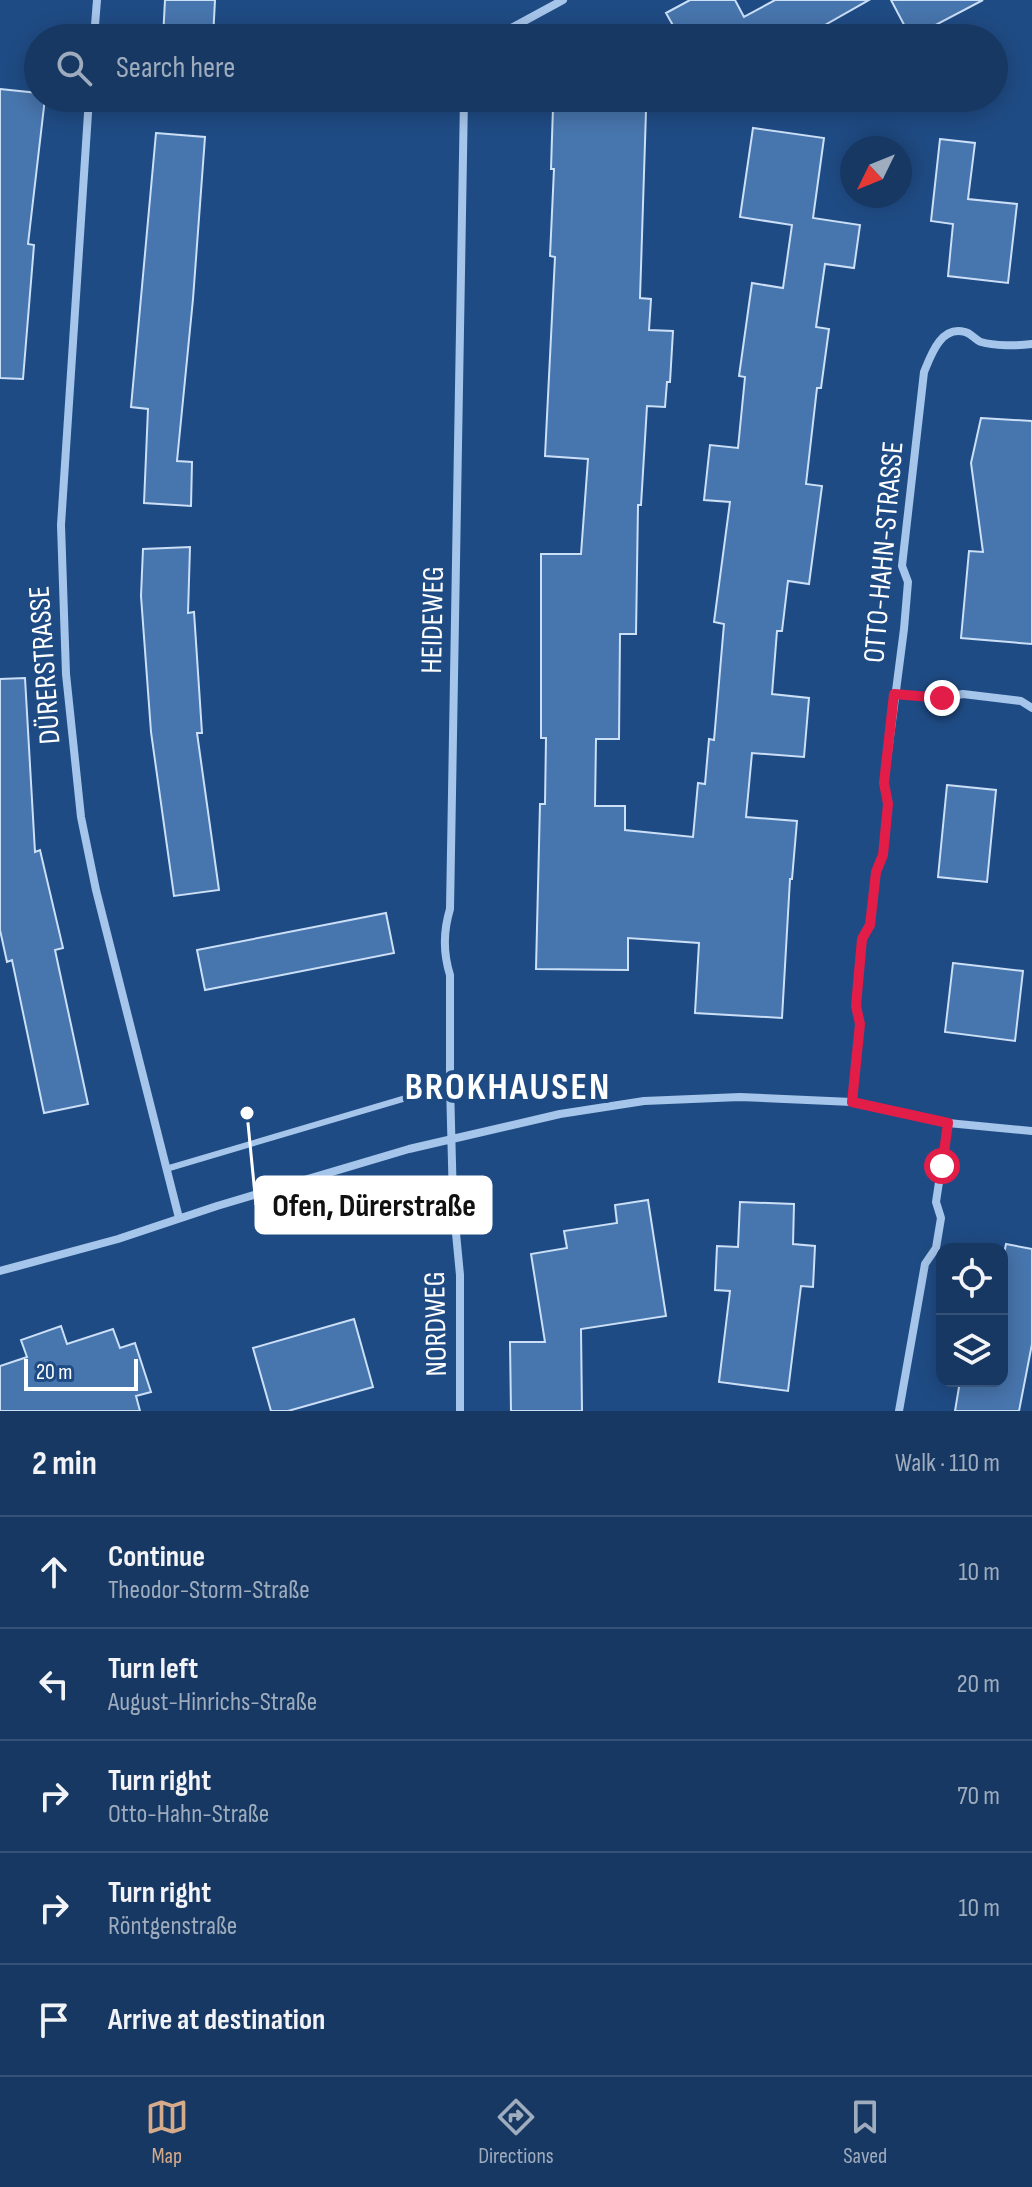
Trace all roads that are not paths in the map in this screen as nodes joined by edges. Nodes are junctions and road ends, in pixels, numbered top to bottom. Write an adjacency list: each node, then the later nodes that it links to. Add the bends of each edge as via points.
1 (97, 0): 3 (street)
2 (563, 0): 4 (street)
3 (95, 24)
4 (519, 24)
5 (88, 112): 15 (street, DÜRERSTRASSE, via 61,525 66,674 81,817)
6 (464, 112): 10 (street, HEIDEWEG, via 450,909 445,926)
7 (1032, 344): 8 (street, OTTO-HAHN-STRASSE, via 982,342 955,331 941,339 929,358 919,403 902,566 908,582)
8 (894, 694): 9 (street, via 963,694 1021,701); 11 (street, OTTO-HAHN-STRASSE, via 883,855 870,925 862,939)
9 (1032, 708)
10 (450, 1085): 14 (street, HEIDEWEG); 15 (lane)
11 (852, 1102): 12 (street); 14 (street, via 740,1097 644,1101 560,1114)
12 (948, 1123): 13 (street); 19 (street, via 936,1202 941,1218 936,1248 925,1264)
13 (1032, 1131)
14 (452, 1141): 16 (street); 18 (street, NORDWEG, via 460,1275)
15 (166, 1169): 16 (street, DÜRERSTRASSE)
16 (179, 1218): 17 (street)
17 (0, 1271)
18 (460, 1411)
19 (899, 1411)

